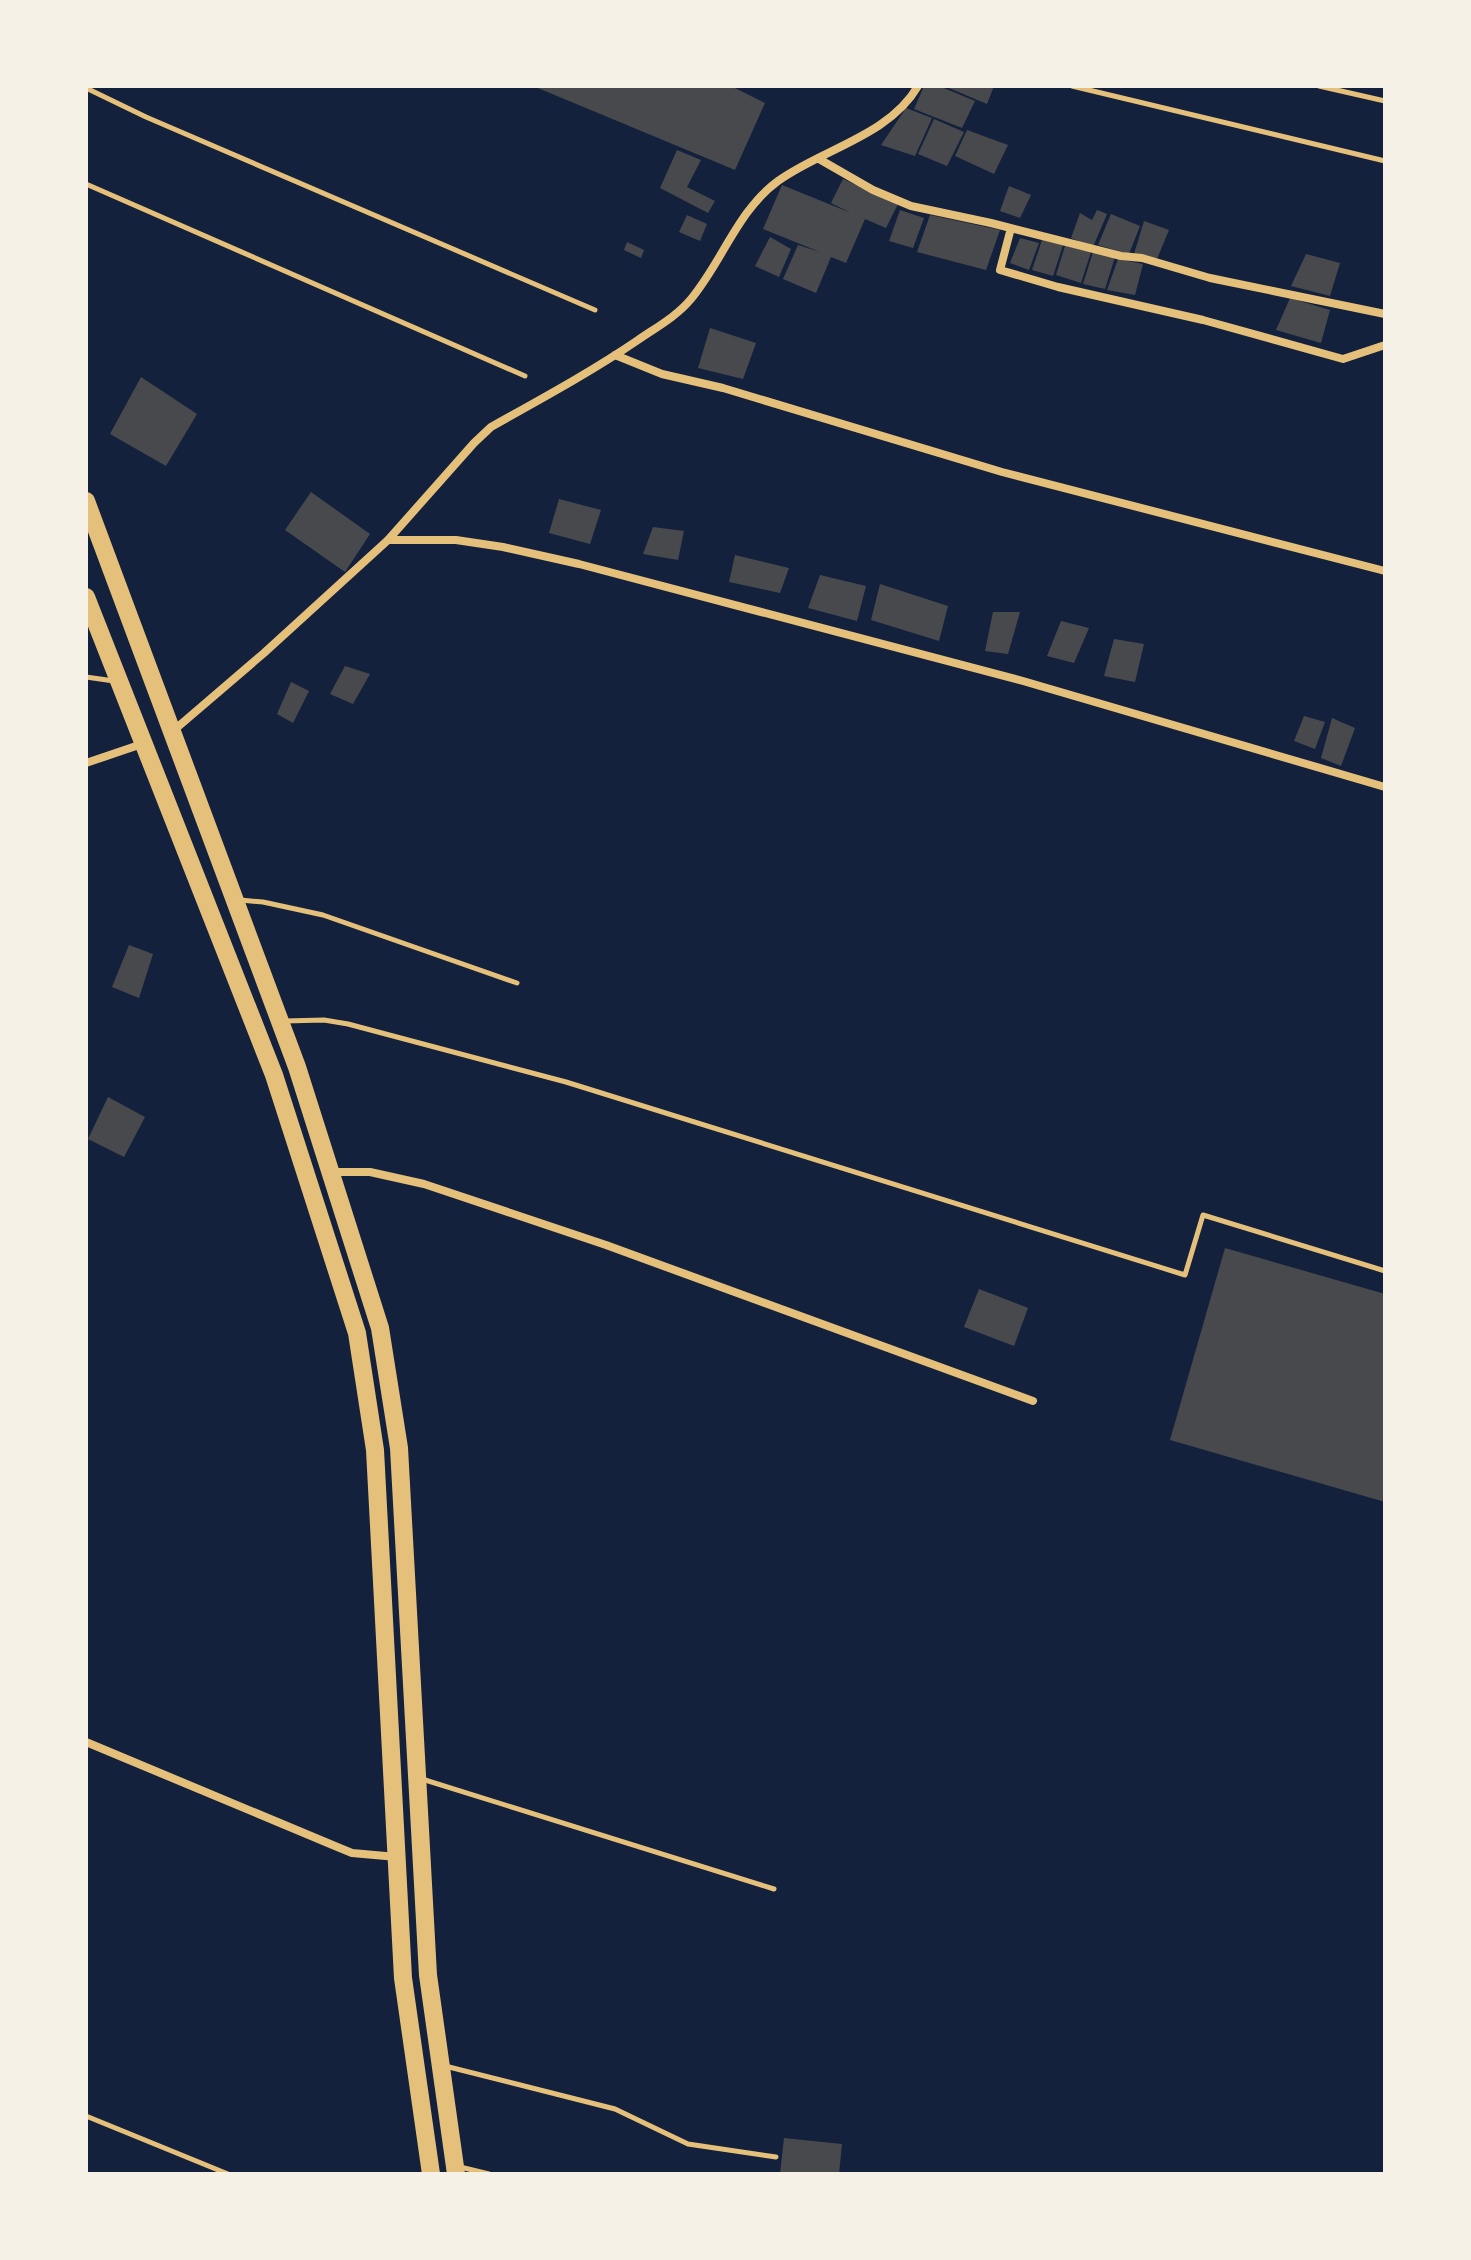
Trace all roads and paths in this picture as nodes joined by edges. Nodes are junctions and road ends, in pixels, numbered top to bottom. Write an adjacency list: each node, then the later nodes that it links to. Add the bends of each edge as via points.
1 (918, 86): 6 (street, via 896,113)
2 (1072, 86): 7 (lane)
3 (1319, 86): 5 (lane)
4 (86, 88): 10 (lane)
5 (1385, 101)
6 (819, 159): 9 (street, via 894,200); 13 (street, via 778,180 760,197 692,298)
7 (1385, 161)
8 (86, 184): 14 (lane)
9 (1011, 228): 11 (street, via 1210,278); 12 (street, via 1000,270 1343,359)
10 (595, 310)
11 (1385, 314)
12 (1385, 345)
13 (615, 355): 16 (street, via 491,427); 17 (street, via 662,374 1002,472)
14 (525, 376)
15 (86, 501): 21 (highway)
16 (388, 540): 21 (street); 24 (street, via 456,540 579,564 1023,681)
17 (1385, 571)
18 (86, 597): 20 (highway)
19 (86, 677): 20 (lane)
20 (119, 682): 22 (highway)
21 (172, 731): 25 (highway)
22 (144, 744): 23 (street); 33 (highway, via 274,1075 357,1333 375,1450)
23 (86, 763)
24 (1385, 787)
25 (235, 900): 26 (lane, via 323,915); 27 (highway)
26 (517, 983)
27 (280, 1021): 28 (highway); 29 (lane, via 348,1024 566,1082 1185,1275 1203,1215)
28 (331, 1172): 30 (street, via 370,1172 424,1184); 32 (highway, via 380,1328 399,1448)
29 (1385, 1271)
30 (1033, 1401)
31 (86, 1742): 33 (street, via 343,1850)
32 (417, 1777): 34 (lane); 35 (highway, via 428,1975)
33 (397, 1857): 40 (highway, via 403,1978)
34 (774, 1889)
35 (441, 2065): 37 (lane, via 615,2109 688,2144); 38 (highway)
36 (86, 2116): 39 (lane)
37 (776, 2157)
38 (455, 2170): 41 (lane)
39 (228, 2174)
40 (431, 2174)
41 (489, 2174)

